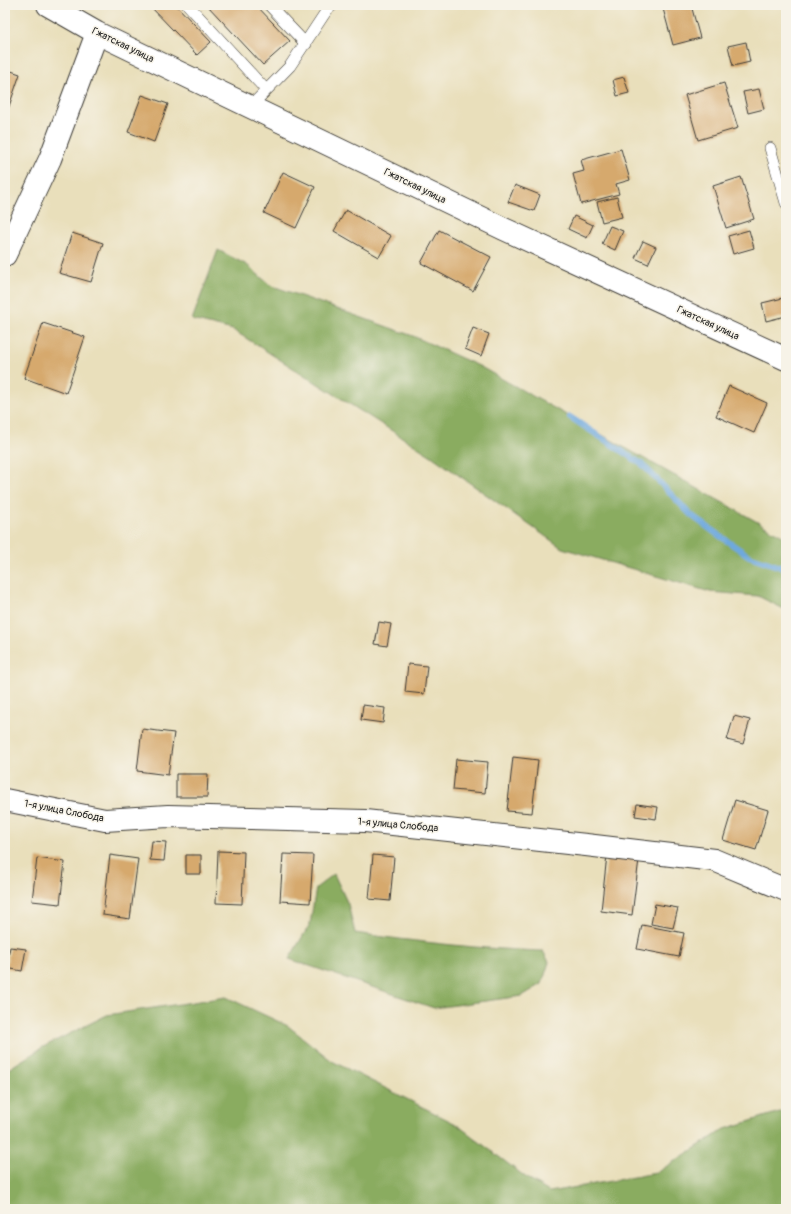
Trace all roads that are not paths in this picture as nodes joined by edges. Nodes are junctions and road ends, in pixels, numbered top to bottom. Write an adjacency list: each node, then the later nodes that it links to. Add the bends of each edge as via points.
1 (48, 5): 5 (street, Гжатская улица)
2 (188, 5): 7 (lane)
3 (269, 5): 6 (lane)
4 (331, 6): 6 (lane)
5 (97, 33): 8 (street, Гжатская улица); 11 (street, via 50,158)
6 (306, 44): 7 (lane, via 290,66)
7 (266, 90): 8 (lane)
8 (250, 106): 12 (street, Гжатская улица, via 512,232)
9 (770, 148): 10 (lane)
10 (786, 203)
11 (5, 255)
12 (786, 359)
13 (5, 800): 14 (street, 1-я улица Слобода, via 105,820 168,816 365,821 601,846 714,860)
14 (786, 890)

